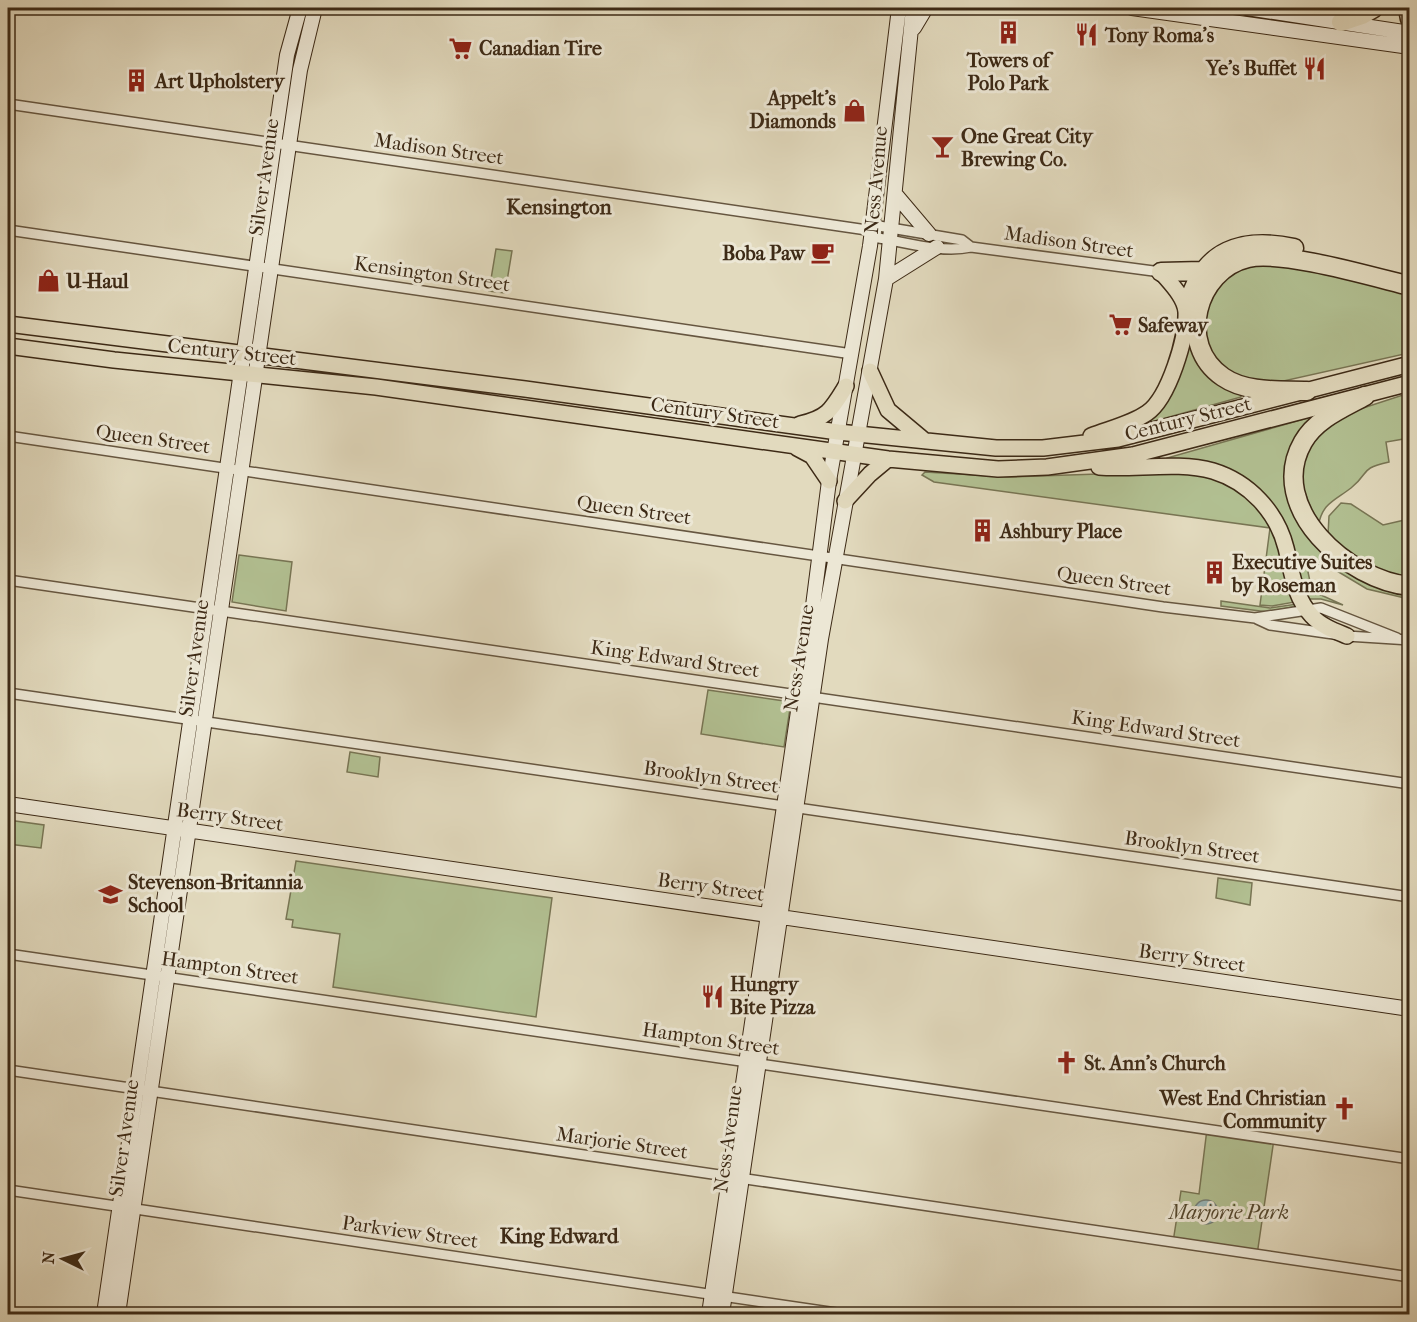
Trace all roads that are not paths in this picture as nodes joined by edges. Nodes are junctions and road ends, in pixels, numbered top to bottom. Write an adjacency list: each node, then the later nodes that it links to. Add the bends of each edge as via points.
1 (300, 8): 18 (street, Silver Avenue, via 287,55)
2 (315, 8): 19 (street, Silver Avenue)
3 (892, 8): 13 (street)
4 (899, 8): 13 (street, Ness Avenue)
5 (913, 8): 15 (street, Ness Avenue)
6 (926, 8): 15 (street)
7 (1132, 8): 16 (street)
8 (1247, 8): 12 (street)
9 (1374, 8): 12 (highway)
10 (1408, 8): 11 (highway)
11 (1410, 19)
12 (1341, 22): 14 (street)
13 (896, 27): 22 (street, Ness Avenue)
14 (1410, 33)
15 (909, 38): 20 (street, Ness Avenue)
16 (1410, 47)
17 (8, 104): 18 (street, Madison Street)
18 (274, 143): 19 (street, Madison Street); 27 (street, Silver Avenue)
19 (288, 145): 22 (street, Madison Street); 28 (street, Silver Avenue)
20 (896, 195): 23 (street, Ness Avenue); 24 (street)
21 (8, 230): 27 (street, Kensington Street)
22 (870, 231): 23 (street, Madison Street); 38 (street, Ness Avenue)
23 (892, 234): 24 (street, Madison Street); 25 (street, Madison Street); 32 (street, Ness Avenue)
24 (929, 234): 26 (street, Madison Street, via 962,240)
25 (937, 247): 26 (street, Madison Street); 32 (street)
26 (971, 247): 30 (street, Madison Street)
27 (256, 267): 28 (street, Kensington Street); 37 (street, Silver Avenue)
28 (270, 268): 38 (street, Kensington Street); 39 (street, Silver Avenue)
29 (1202, 271): 30 (highway); 31 (highway, via 1227,252 1259,243 1347,259 1394,273); 34 (highway)
30 (1161, 272): 34 (main road)
31 (1410, 273)
32 (886, 279): 41 (street, Ness Avenue)
33 (1410, 286): 46 (highway, via 1267,256 1240,261 1212,279 1199,305 1196,324 1202,352 1211,366 1223,377 1246,386)
34 (1186, 311): 54 (main road, via 1173,374 1158,404 1135,420)
35 (8, 324): 37 (main road, Century Street)
36 (8, 346): 42 (main road, Century Street)
37 (242, 353): 39 (main road, Century Street); 42 (street, Silver Avenue)
38 (852, 354): 45 (street, Ness Avenue)
39 (258, 355): 43 (street, Silver Avenue); 48 (main road, Century Street)
40 (1410, 364): 46 (main road, Century Street)
41 (870, 370): 50 (street, Ness Avenue); 52 (main road, via 888,410)
42 (239, 374): 43 (main road, Century Street); 59 (street, Silver Avenue)
43 (255, 376): 53 (main road, Century Street, via 477,400); 60 (street, Silver Avenue)
44 (1410, 383): 47 (main road, Century Street)
45 (846, 386): 48 (main road, via 830,411 818,420); 49 (street, Ness Avenue)
46 (1307, 391): 54 (main road, Century Street, via 1146,433)
47 (1365, 396): 58 (main road, Century Street, via 1179,445); 66 (highway, via 1322,421 1303,441 1296,461 1297,494 1310,523 1337,556 1368,575)
48 (792, 426): 49 (main road, Century Street)
49 (838, 432): 50 (main road, Century Street); 55 (street, Ness Avenue)
50 (857, 434): 52 (main road, Century Street); 56 (street, Ness Avenue)
51 (8, 436): 59 (street, Queen Street)
52 (928, 443): 54 (main road, Century Street, via 1018,448)
53 (795, 446): 55 (main road, Century Street); 61 (main road, via 812,456)
54 (1064, 446)
55 (834, 452): 56 (main road, Century Street); 61 (street, Ness Avenue)
56 (853, 454): 57 (main road, Century Street); 62 (street, Ness Avenue)
57 (888, 459): 58 (main road, Century Street, via 991,469); 62 (main road)
58 (1069, 465): 68 (main road, via 1198,468 1236,481 1261,501 1279,526 1294,583)
59 (225, 468): 60 (street, Queen Street); 67 (street, Silver Avenue)
60 (241, 470): 63 (street, Queen Street); 69 (street, Silver Avenue)
61 (829, 481): 63 (street, Ness Avenue)
62 (845, 501): 64 (street, Ness Avenue)
63 (818, 556): 64 (street, Queen Street); 75 (street, Ness Avenue)
64 (836, 558): 70 (street, Queen Street); 75 (street, Ness Avenue)
65 (8, 580): 67 (street, King Edward Street)
66 (1410, 586)
67 (205, 609): 69 (street, King Edward Street); 76 (street, Silver Avenue)
68 (1306, 609): 70 (street, Queen Street); 71 (main road, via 1320,623); 72 (street, Queen Street, via 1329,609)
69 (220, 611): 75 (street, King Edward Street); 77 (street, Silver Avenue)
70 (1255, 618): 71 (street, Queen Street, via 1270,625)
71 (1347, 636): 72 (street, Queen Street)
72 (1397, 638): 73 (street, Queen Street)
73 (1410, 640)
74 (8, 693): 76 (street, Brooklyn Street)
75 (806, 697): 78 (street, King Edward Street); 80 (street, Ness Avenue)
76 (189, 719): 77 (street, Brooklyn Street); 81 (street, Silver Avenue)
77 (204, 722): 80 (street, Brooklyn Street); 82 (street, Silver Avenue)
78 (1410, 784)
79 (8, 804): 81 (street, Berry Street)
80 (790, 807): 83 (street, Brooklyn Street); 84 (street, Ness Avenue)
81 (173, 828): 82 (street, Berry Street); 86 (street, Silver Avenue)
82 (189, 831): 84 (street, Berry Street); 87 (street, Silver Avenue)
83 (1410, 897)
84 (773, 916): 88 (street, Berry Street); 89 (street, Ness Avenue)
85 (8, 954): 86 (street, Hampton Street)
86 (153, 975): 87 (street, Hampton Street); 91 (street, Silver Avenue)
87 (167, 977): 89 (street, Hampton Street); 91 (street, Silver Avenue)
88 (1410, 1009)
89 (753, 1063): 92 (street, Hampton Street); 93 (street, Ness Avenue)
90 (8, 1070): 91 (street, Marjorie Street)
91 (143, 1091): 93 (street, Marjorie Street); 95 (street, Silver Avenue); 96 (street, Silver Avenue)
92 (1410, 1159)
93 (735, 1178): 97 (street, Marjorie Street); 98 (street, Ness Avenue)
94 (8, 1190): 95 (street, Parkview Street)
95 (119, 1207): 96 (street, Parkview Street); 99 (street, Silver Avenue)
96 (134, 1209): 98 (street, Parkview Street); 100 (street, Silver Avenue)
97 (1410, 1277)
98 (718, 1296): 101 (street, Ness Avenue); 102 (street, Ness Avenue); 103 (street, Parkview Street)
99 (104, 1314)
100 (118, 1314)
101 (709, 1314)
102 (722, 1314)
103 (843, 1314)

